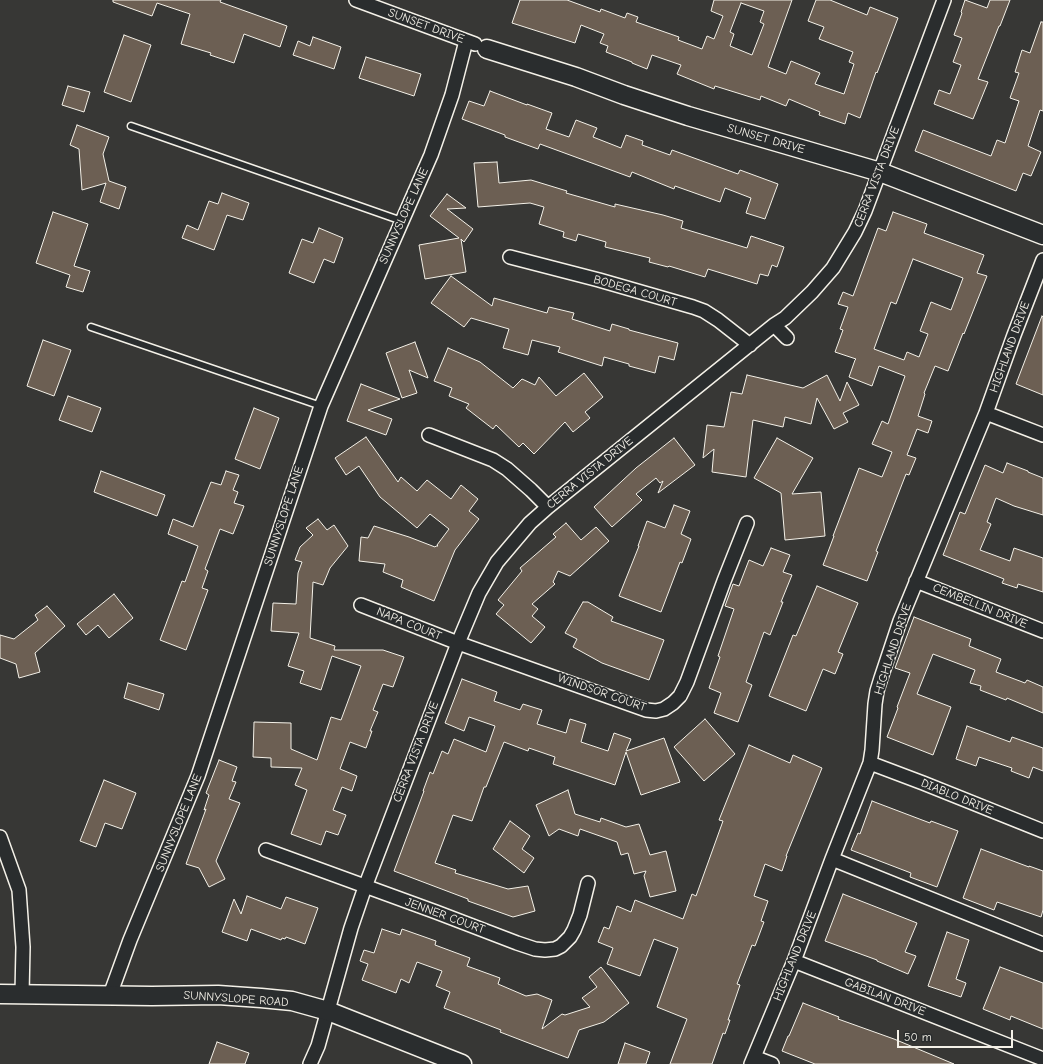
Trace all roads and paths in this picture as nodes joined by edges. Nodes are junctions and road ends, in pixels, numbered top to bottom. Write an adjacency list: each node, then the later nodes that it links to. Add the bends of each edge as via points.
1 (356, 0): 3 (street, SUNSET DRIVE)
2 (944, 0): 5 (street, CERRA VISTA DRIVE)
3 (476, 44): 5 (street, SUNSET DRIVE, via 688,116); 6 (street, SUNNYSLOPE LANE, via 452,95 431,155)
4 (131, 126): 6 (lane)
5 (880, 172): 7 (street, SUNSET DRIVE); 10 (street, CERRA VISTA DRIVE, via 855,232 832,268 812,292)
6 (402, 221): 14 (street, SUNNYSLOPE LANE)
7 (1043, 235)
8 (510, 257): 13 (street, BODEGA COURT, via 694,307 718,320)
9 (1043, 260): 15 (street, HIGHLAND DRIVE)
10 (774, 325): 12 (street); 13 (street, CERRA VISTA DRIVE)
11 (91, 327): 14 (lane)
12 (787, 338)
13 (750, 345): 18 (street, CERRA VISTA DRIVE)
14 (321, 406): 35 (street, SUNNYSLOPE LANE, via 198,776)
15 (986, 413): 17 (street); 20 (street, HIGHLAND DRIVE)
16 (429, 434): 18 (street, via 493,460 507,469)
17 (1043, 435)
18 (548, 507): 23 (street, CERRA VISTA DRIVE, via 497,562 479,593)
19 (747, 523): 23 (street, WINDSOR COURT, via 687,682 680,696 664,709 646,710)
20 (916, 581): 22 (street, CEMBELLIN DRIVE); 24 (street, HIGHLAND DRIVE, via 877,691)
21 (361, 605): 23 (street, NAPA COURT)
22 (1043, 631)
23 (458, 643): 30 (street, CERRA VISTA DRIVE)
24 (870, 764): 25 (street, DIABLO DRIVE); 28 (street, HIGHLAND DRIVE)
25 (1043, 831)
26 (0, 837): 34 (street, via 19,890 23,947)
27 (266, 850): 30 (street, JENNER COURT)
28 (832, 859): 31 (street); 32 (street, HIGHLAND DRIVE)
29 (588, 883): 30 (street, JENNER COURT, via 580,915 570,937 561,946 545,950 517,944)
30 (365, 887): 36 (street, CERRA VISTA DRIVE)
31 (1043, 944)
32 (794, 961): 37 (street, GABILAN DRIVE); 38 (street, HIGHLAND DRIVE)
33 (0, 994): 34 (street, SUNNYSLOPE ROAD)
34 (22, 994): 35 (street, SUNNYSLOPE ROAD)
35 (110, 995): 36 (street, SUNNYSLOPE ROAD, via 218,995 262,998 292,1001)
36 (328, 1011): 39 (street, CERRA VISTA DRIVE); 40 (street, SUNNYSLOPE ROAD)
37 (1043, 1059)
38 (752, 1060): 41 (street)
39 (310, 1064)
40 (462, 1064)
41 (772, 1064)

